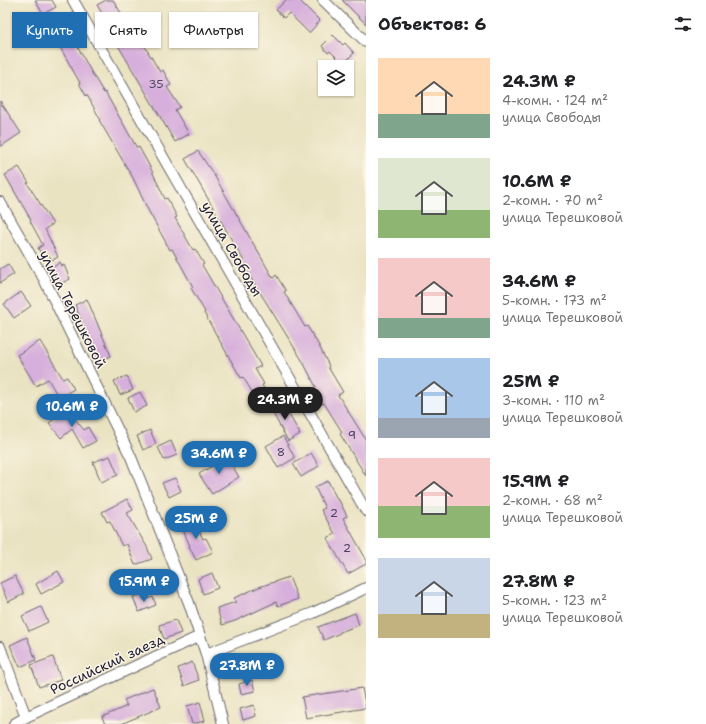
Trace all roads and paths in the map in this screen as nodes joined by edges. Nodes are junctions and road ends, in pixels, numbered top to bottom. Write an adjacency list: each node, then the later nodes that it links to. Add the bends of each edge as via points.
1 (73, 0): 5 (street, улица Свободы)
2 (323, 0): 3 (street)
3 (366, 42)
4 (0, 202): 7 (street, улица Терешковой, via 44,279 131,457)
5 (366, 511)
6 (366, 588): 9 (street, via 313,613)
7 (200, 636): 9 (street, улица Терешковой); 10 (street, Российский заезд)
8 (0, 647): 10 (street)
9 (206, 654): 12 (street, улица Терешковой)
10 (26, 717): 11 (street, Российский заезд)
11 (14, 724)
12 (223, 724)

